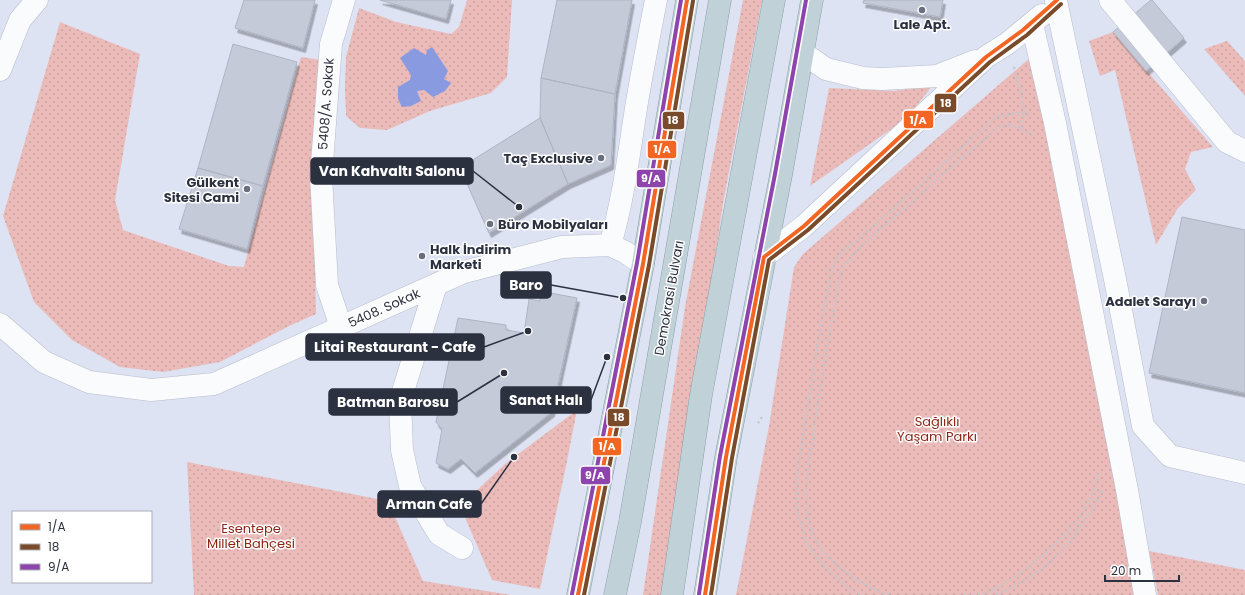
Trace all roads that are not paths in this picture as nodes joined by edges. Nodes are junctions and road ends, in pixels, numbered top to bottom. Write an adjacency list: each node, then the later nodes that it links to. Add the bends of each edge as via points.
1 (37, 0): 13 (street, via 20,20)
2 (344, 0): 20 (street, 5408/A. Sokak, via 330,44 321,176 327,285)
3 (656, 0): 15 (street, via 626,175)
4 (687, 0): 17 (highway)
5 (720, 0): 24 (highway, Demokrasi Bulvarı)
6 (774, 0): 25 (highway, via 702,387)
7 (812, 0): 11 (highway)
8 (1110, 0): 14 (street, via 1227,142)
9 (1057, 1): 10 (street); 21 (street, via 1143,426 1170,456)
10 (1032, 24): 12 (street); 27 (street, via 1058,139)
11 (803, 53): 12 (street, via 826,69 863,78 882,79 937,76); 16 (highway)
12 (986, 57): 16 (street, via 804,226)
13 (0, 70)
14 (1245, 151)
15 (610, 245): 17 (street); 18 (street, 5408. Sokak, via 562,247 464,272)
16 (764, 257): 26 (highway, via 726,457)
17 (643, 264): 23 (highway)
18 (436, 285): 20 (street, 5408. Sokak); 22 (street, via 400,401 402,450 410,486 439,534)
19 (0, 324): 20 (street, 5408. Sokak, via 44,362 89,382 151,390 214,384)
20 (341, 327)
21 (1245, 473)
22 (462, 548)
23 (578, 595)
24 (616, 595)
25 (672, 595)
26 (705, 595)
27 (1145, 595)

